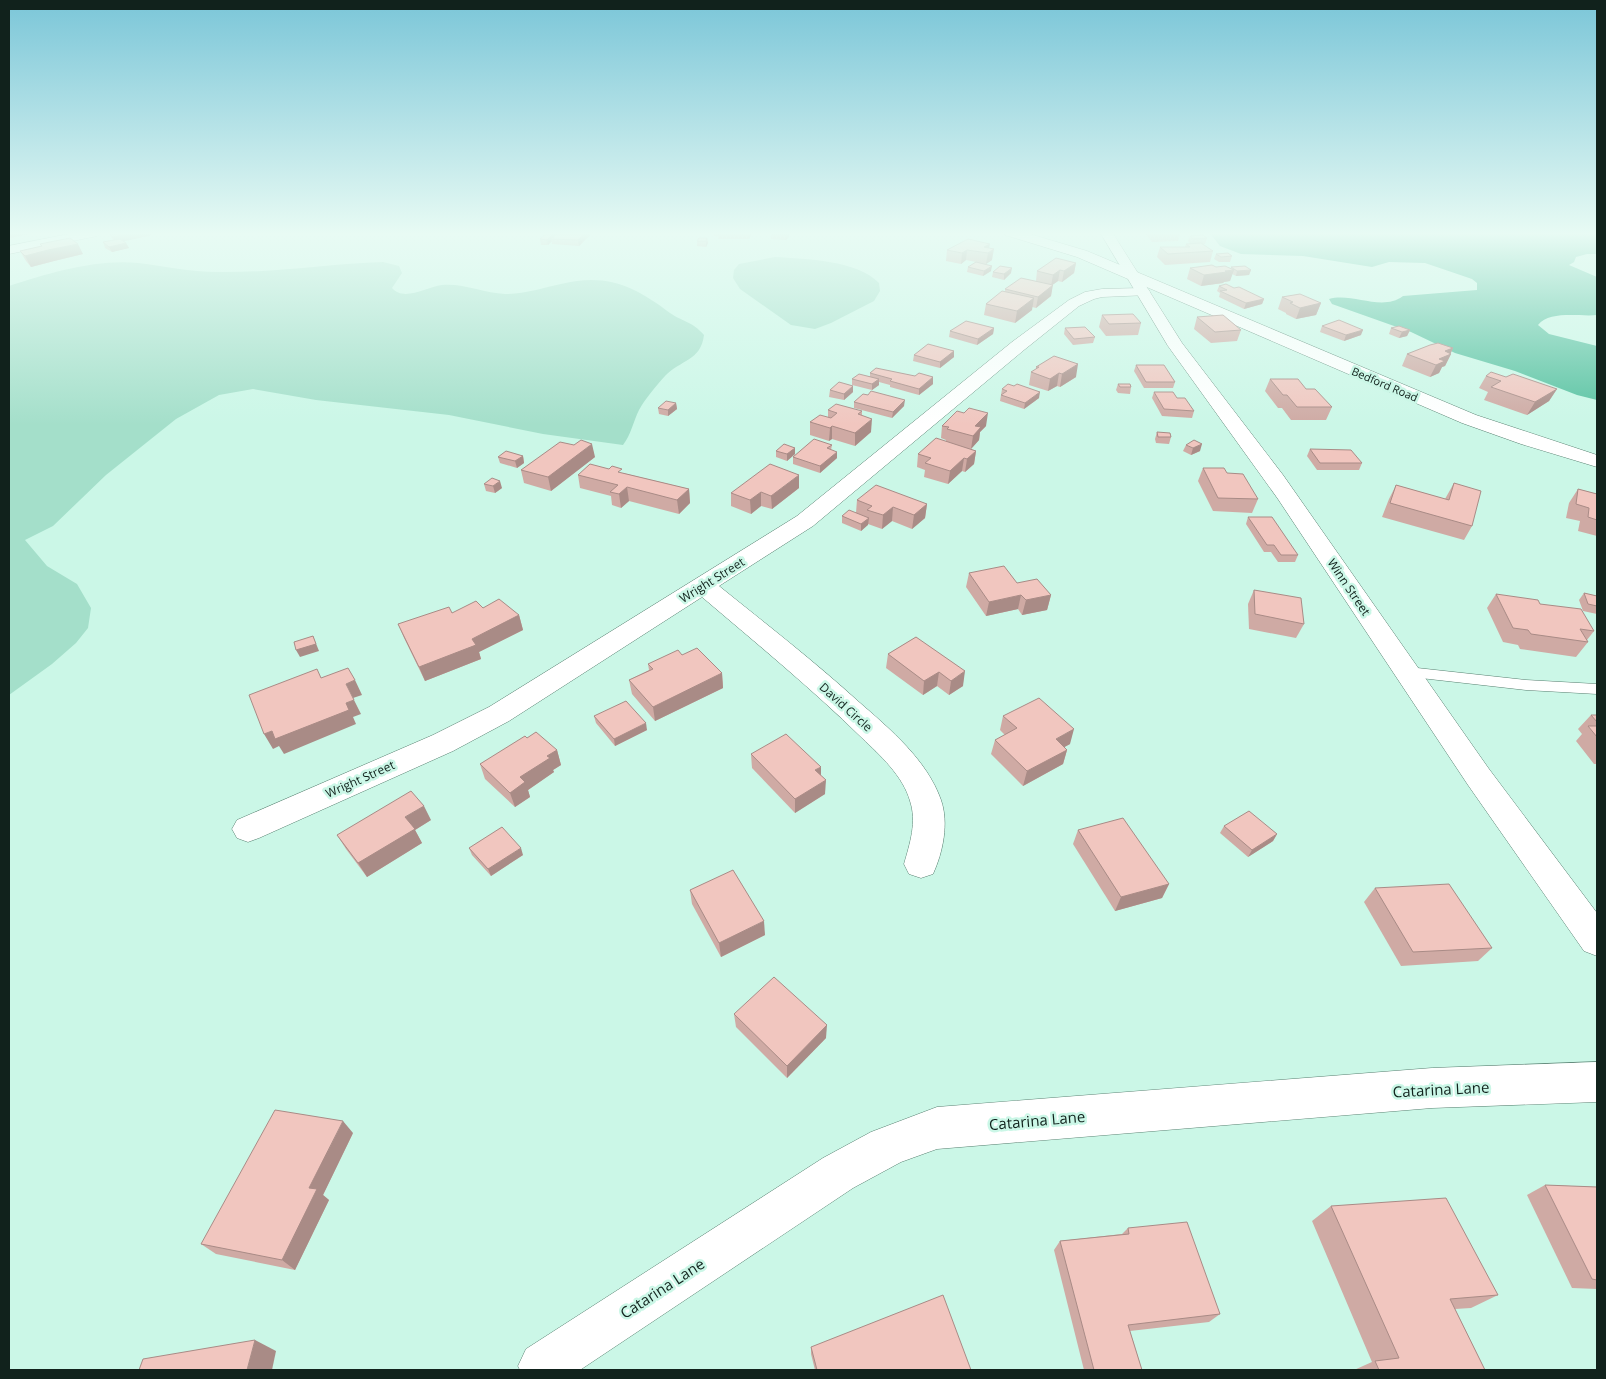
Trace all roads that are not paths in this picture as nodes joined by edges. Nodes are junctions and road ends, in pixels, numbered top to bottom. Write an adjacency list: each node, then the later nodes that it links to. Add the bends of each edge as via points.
1 (1087, 296): 5 (street, Wright Street, via 1018,346 822,509)
2 (1146, 296): 6 (street, Winn Street, via 1175,344 1289,499)
3 (1181, 296): 4 (street, Bedford Road, via 1455,414)
4 (1597, 461)
5 (703, 586): 8 (street, Wright Street, via 470,730); 9 (street, David Circle, via 844,703 901,761 926,799 929,814 930,830)
6 (1408, 672): 7 (lane); 10 (street, Winn Street, via 1513,827)
7 (1597, 689)
8 (248, 828)
9 (921, 864)
10 (1594, 932)
11 (1597, 1082): 12 (street, Catarina Lane, via 1412,1090 937,1128 914,1134 877,1150 838,1173)
12 (543, 1366)

